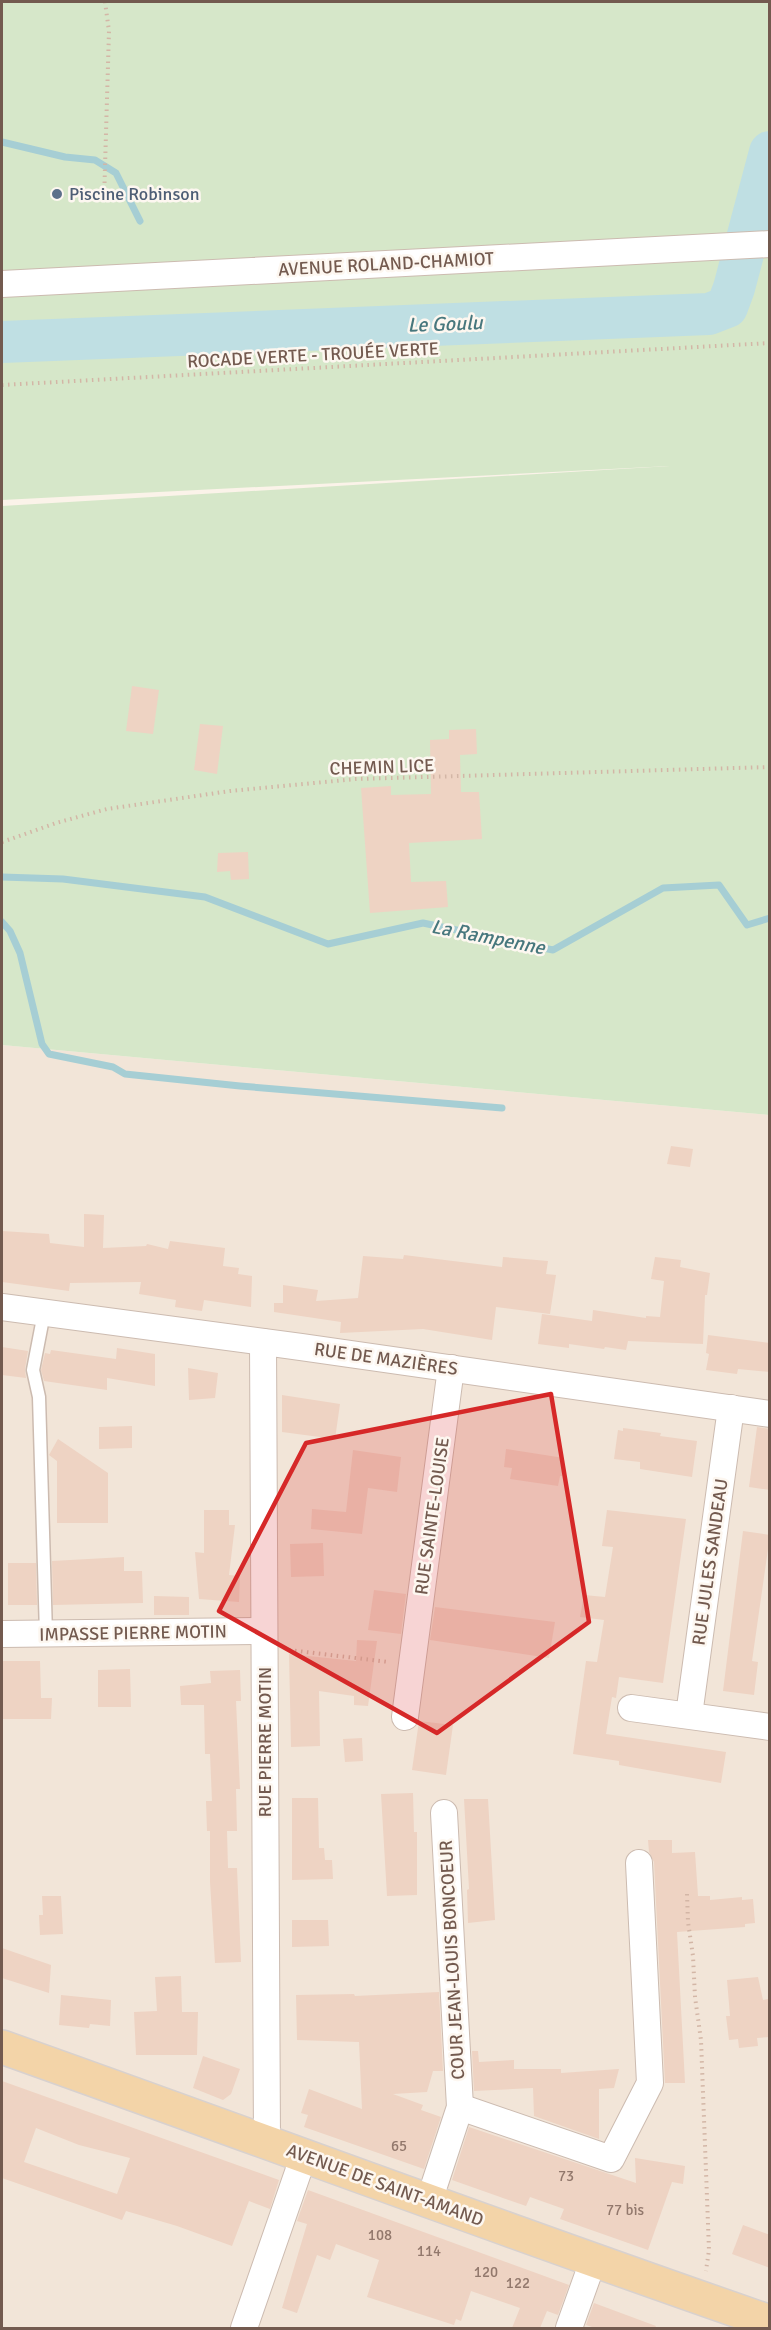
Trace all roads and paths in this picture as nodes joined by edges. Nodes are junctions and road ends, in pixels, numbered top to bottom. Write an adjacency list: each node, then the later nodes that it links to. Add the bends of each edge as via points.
1 (105, 2): 2 (path, via 109,31)
2 (104, 201)
3 (766, 244): 4 (street, AVENUE ROLAND-CHAMIOT)
4 (2, 284)
5 (770, 342): 6 (path, ROCADE VERTE - TROUÉE VERTE)
6 (2, 385)
7 (770, 767): 8 (path, CHEMIN LICE, via 356,779 230,791 107,809)
8 (2, 842)
9 (2, 1307): 10 (street, RUE DE MAZIÈRES)
10 (44, 1313): 11 (street, RUE DE MAZIÈRES); 16 (lane, via 33,1370 39,1396)
11 (262, 1342): 12 (street, RUE DE MAZIÈRES); 17 (street, RUE PIERRE MOTIN)
12 (452, 1368): 13 (street, RUE DE MAZIÈRES); 18 (street, RUE SAINTE-LOUISE)
13 (731, 1408): 14 (street, RUE DE MAZIÈRES); 20 (street, RUE JULES SANDEAU)
14 (770, 1414)
15 (2, 1634): 16 (street, IMPASSE PIERRE MOTIN)
16 (46, 1634): 17 (street, IMPASSE PIERRE MOTIN)
17 (264, 1639): 18 (path); 28 (street, RUE PIERRE MOTIN)
18 (412, 1665): 21 (street, RUE SAINTE-LOUISE)
19 (631, 1708): 20 (street)
20 (689, 1715): 22 (street)
21 (405, 1717)
22 (770, 1727)
23 (444, 1813): 27 (street, COUR JEAN-LOUIS BONCOEUR)
24 (639, 1863): 27 (street, via 650,2083 611,2159)
25 (687, 1893): 32 (path, via 701,2040 706,2165 709,2250)
26 (2, 2047): 28 (main road, AVENUE DE SAINT-AMAND)
27 (460, 2107): 30 (street, COUR JEAN-LOUIS BONCOEUR)
28 (267, 2142): 29 (main road, AVENUE DE SAINT-AMAND)
29 (304, 2155): 30 (main road, AVENUE DE SAINT-AMAND); 34 (street)
30 (429, 2201): 31 (main road, AVENUE DE SAINT-AMAND)
31 (593, 2261): 32 (main road, AVENUE DE SAINT-AMAND); 35 (street)
32 (702, 2299): 33 (main road, AVENUE DE SAINT-AMAND)
33 (770, 2322)
34 (244, 2328)
35 (568, 2328)

